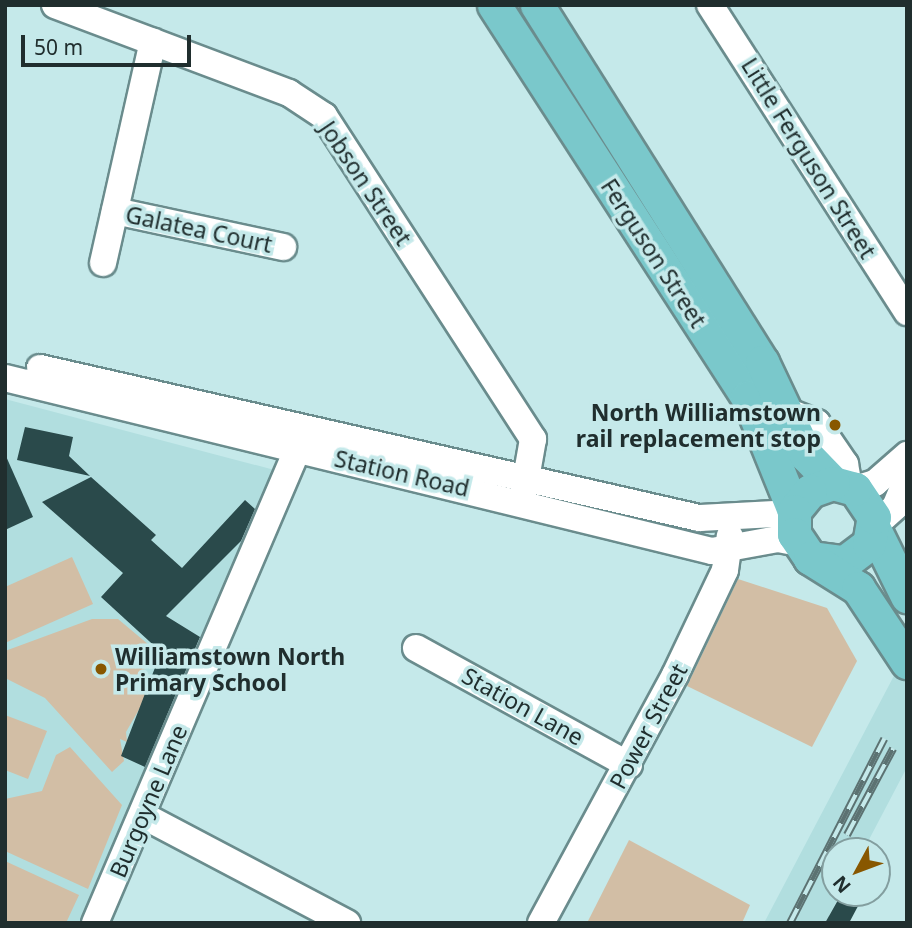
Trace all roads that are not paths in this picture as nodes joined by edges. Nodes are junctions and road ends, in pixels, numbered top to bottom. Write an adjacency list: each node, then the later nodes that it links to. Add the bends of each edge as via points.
1 (55, 5): 5 (street, Jobson Street)
2 (709, 5): 9 (street, Little Ferguson Street)
3 (537, 6): 4 (main road); 15 (main road, Ferguson Street, via 786,411 806,455)
4 (500, 15): 19 (main road, Ferguson Street, via 748,397)
5 (153, 42): 6 (street, Galatea Court); 16 (street, Jobson Street, via 289,93 324,116 528,430 535,450)
6 (115, 211): 7 (street, Galatea Court); 8 (street, Galatea Court)
7 (283, 247)
8 (103, 263)
9 (907, 312)
10 (5, 361): 12 (street, Station Road)
11 (5, 378): 12 (street, Station Road)
12 (303, 438): 16 (street, Station Road); 25 (street, Burgoyne Lane)
13 (907, 455): 15 (street, via 875,483)
14 (907, 479): 18 (street, via 894,507)
15 (846, 486): 18 (main road, via 869,503); 19 (main road, via 810,491)
16 (524, 488): 17 (street, Station Road); 20 (street, Station Road)
17 (732, 522): 19 (street, Station Road); 20 (street, Power Street)
18 (874, 527): 19 (main road, via 852,559 832,564); 21 (main road)
19 (799, 532): 20 (street, Station Road); 23 (main road, via 859,587)
20 (728, 552): 24 (street, Power Street, via 725,570)
21 (907, 596)
22 (416, 648): 24 (street, Station Lane)
23 (907, 662)
24 (629, 765): 28 (street, Power Street)
25 (142, 815): 26 (street, Burgoyne Lane); 27 (street)
26 (95, 923)
27 (347, 923)
28 (541, 923)

